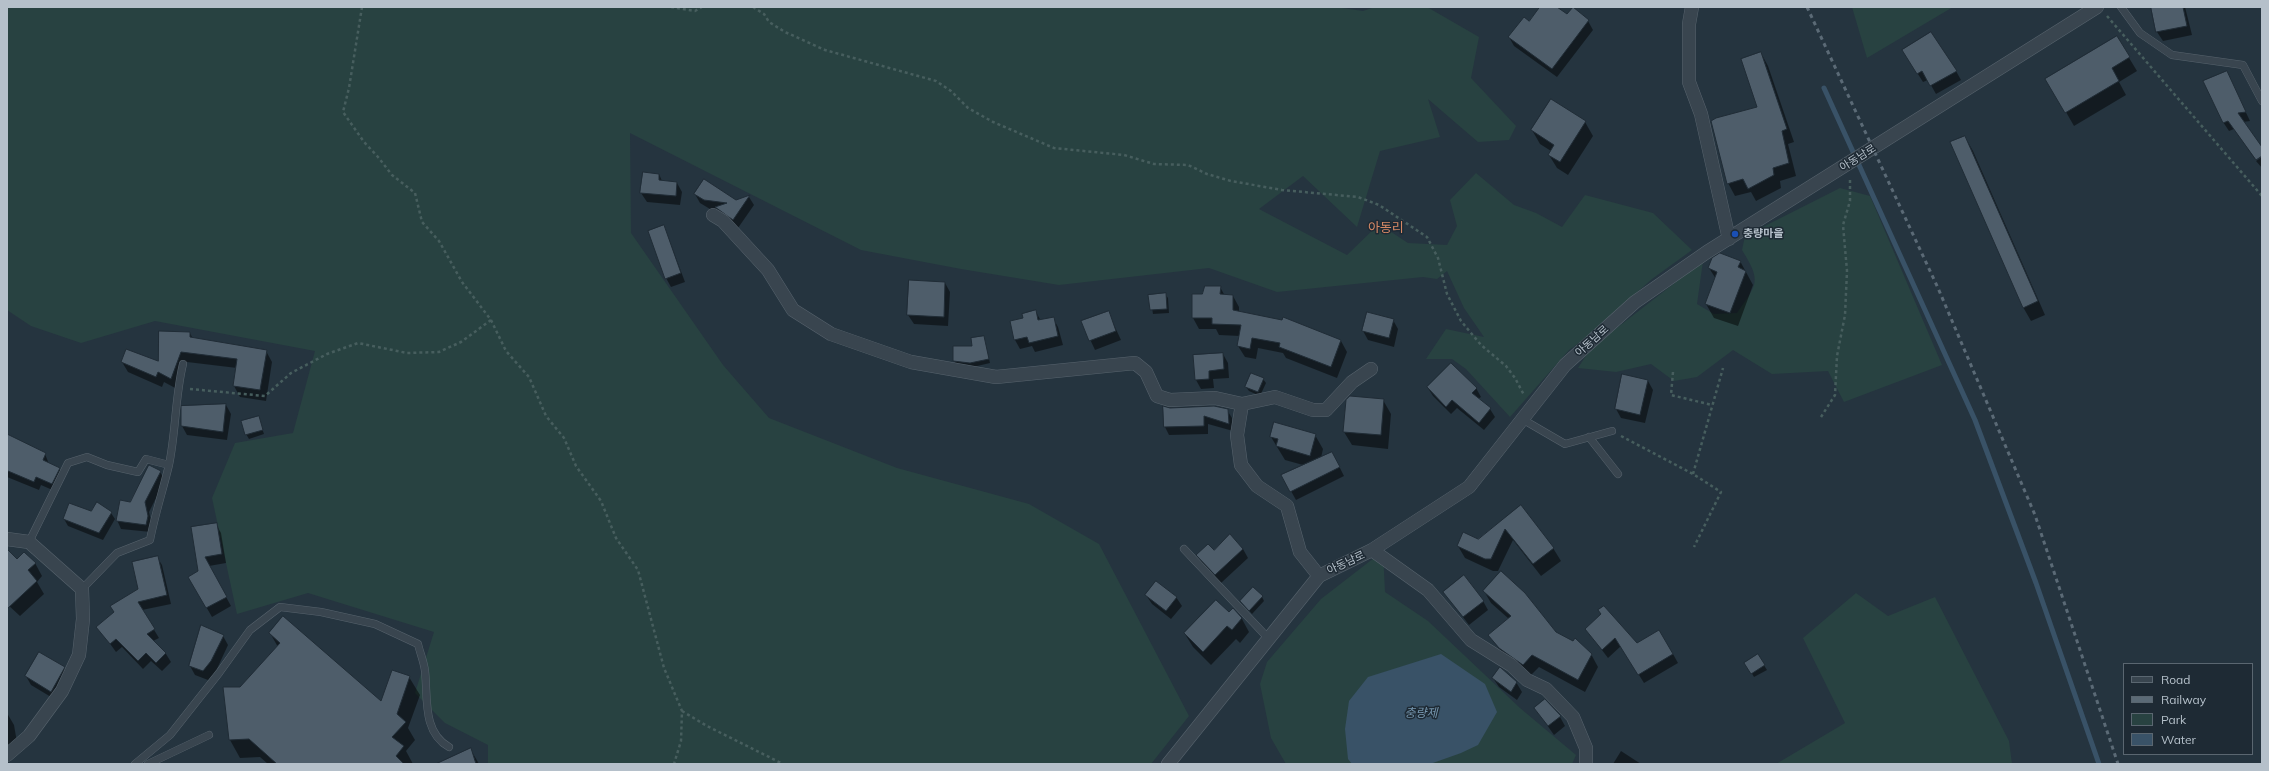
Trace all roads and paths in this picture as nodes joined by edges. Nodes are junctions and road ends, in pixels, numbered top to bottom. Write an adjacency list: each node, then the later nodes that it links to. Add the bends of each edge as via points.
1 (362, 7): 13 (path, via 343,112 392,175 416,193 422,222 439,241 462,282)
2 (671, 7): 3 (path, via 694,11)
3 (702, 7)
4 (753, 7): 21 (path, via 785,32 825,50 936,81 951,91 968,108 993,122 1054,148 1124,155 1154,164 1188,165 1231,181 1282,190 1358,197 1379,205 1427,237 1438,258 1447,294 1461,321 1515,378 1525,397)
5 (1692, 7): 12 (street, via 1689,24 1689,82 1702,114)
6 (2121, 7): 8 (lane, via 2140,33 2172,55 2243,65)
7 (2101, 10): 9 (street, 아동남로); 10 (path)
8 (2262, 101)
9 (1850, 163): 12 (street, 아동남로); 22 (path, via 1850,200 1843,225 1847,271 1845,315 1837,356 1835,395)
10 (2262, 196)
11 (713, 215): 19 (street, via 722,221 768,270 793,310 830,334 912,362 996,377 1135,363 1146,372 1157,396 1170,400 1215,398)
12 (1730, 239): 21 (street, 아동남로, via 1635,302 1565,365)
13 (491, 320): 18 (path, via 461,342 439,352 407,353 358,343 327,354 291,373 265,396); 36 (path, via 506,351 529,377 546,416 564,438 576,466 601,501 616,538 638,570 664,668)
14 (183, 364): 18 (lane)
15 (1371, 368): 19 (street, via 1352,382 1326,410 1313,410 1275,397)
16 (1723, 368): 20 (path)
17 (1673, 372): 20 (path, via 1671,395)
18 (177, 388): 25 (lane, via 178,401)
19 (1242, 404): 33 (street, via 1237,435 1241,465 1257,486 1287,506 1300,552)
20 (1712, 406): 27 (path)
21 (1525, 415): 24 (lane, via 1565,444); 32 (street, 아동남로, via 1468,487)
22 (1821, 417)
23 (1612, 431): 24 (lane); 27 (path)
24 (1589, 437): 26 (lane)
25 (169, 465): 29 (lane, via 146,459 138,472 106,465 87,457 68,463); 34 (lane, via 156,506 150,540 117,553)
26 (1618, 474)
27 (1693, 474): 30 (path, via 1721,492)
28 (7, 539): 29 (street)
29 (29, 542): 34 (street)
30 (1694, 547)
31 (1184, 550): 35 (lane)
32 (1372, 550): 33 (street, 아동남로); 45 (street, via 1428,590 1471,640 1511,665 1527,680 1546,689 1573,717 1586,748)
33 (1319, 576): 35 (street, 아동남로)
34 (82, 589): 39 (street, via 80,654 62,691 29,736)
35 (1268, 638): 44 (street, 아동남로)
36 (682, 711): 42 (path, via 681,741); 43 (path)
37 (209, 735): 41 (lane)
38 (449, 747): 40 (lane, via 438,741 426,710 425,671 418,644 375,624 321,612 280,607 250,630 170,735)
39 (7, 756)
40 (135, 764)
41 (148, 764)
42 (674, 764)
43 (783, 764)
44 (1168, 764)
45 (1586, 764)

